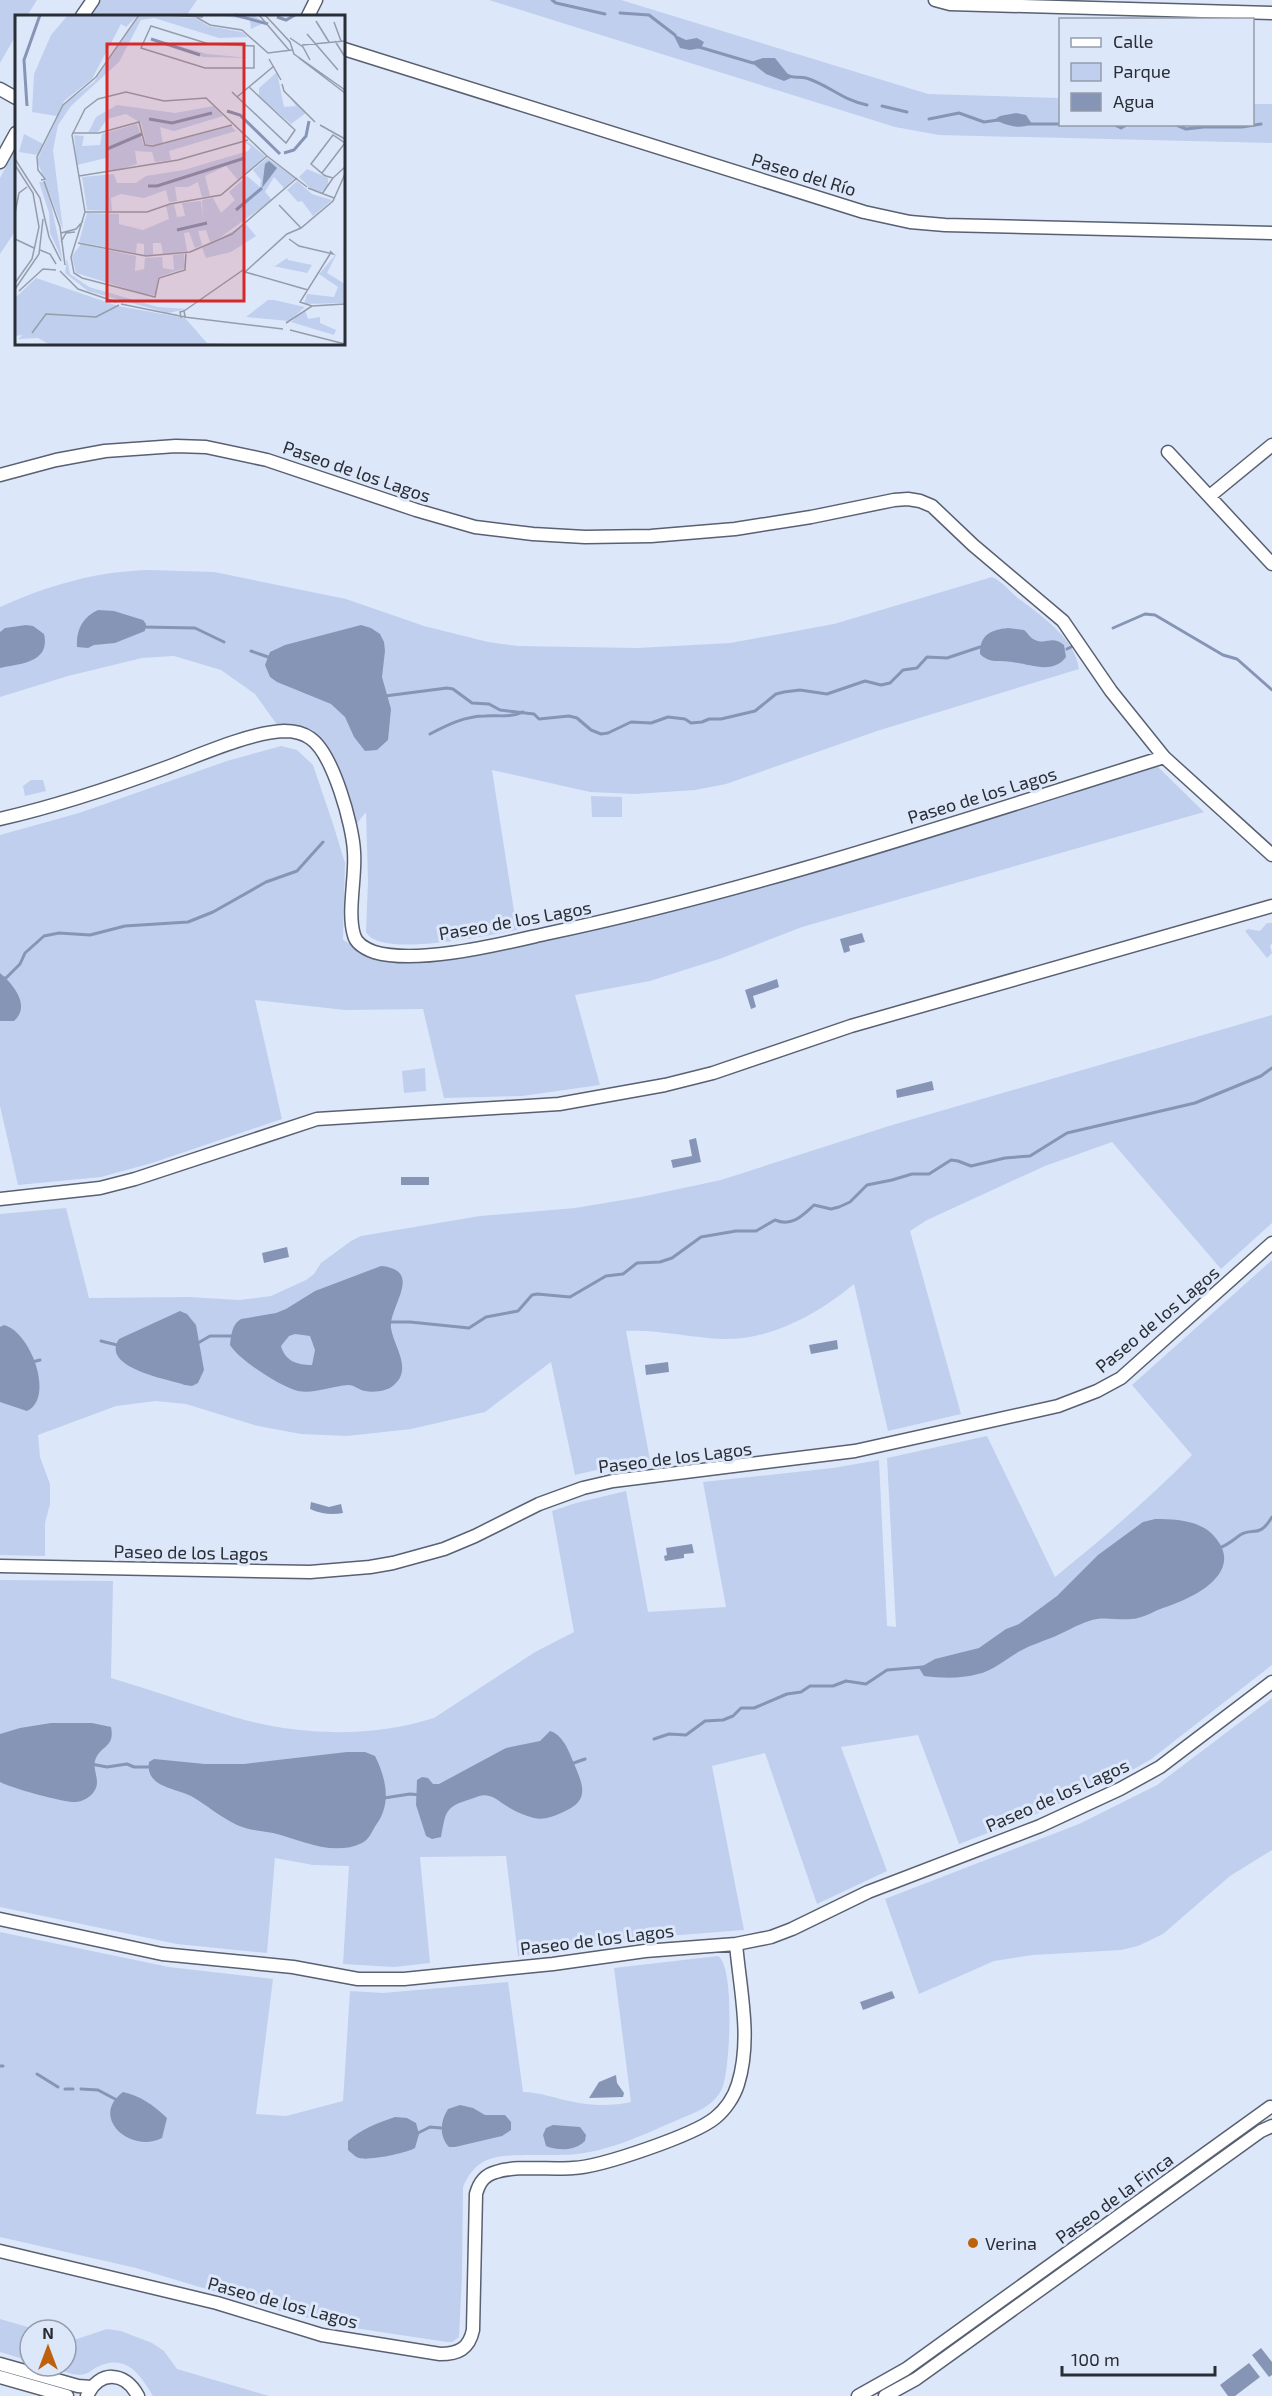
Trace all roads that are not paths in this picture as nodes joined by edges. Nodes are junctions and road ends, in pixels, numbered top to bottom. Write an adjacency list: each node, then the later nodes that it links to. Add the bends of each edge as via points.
1 (93, 0): 5 (street)
2 (316, 0): 6 (street)
3 (935, 0): 4 (street, via 950,4)
4 (1272, 13)
5 (83, 15)
6 (309, 15)
7 (345, 49): 12 (street, Paseo del Río, via 864,212 910,222)
8 (0, 89): 9 (street)
9 (15, 97)
10 (15, 134): 11 (street)
11 (0, 162)
12 (1272, 233)
13 (1272, 445): 16 (street)
14 (1168, 452): 16 (street)
15 (0, 475): 18 (street, Paseo de los Lagos, via 105,451 206,447 267,460 475,527 585,537 735,529 908,498 938,512 1063,621 1111,691)
16 (1211, 495): 17 (street)
17 (1272, 564)
18 (1164, 757): 19 (street, Paseo de los Lagos, via 806,869 616,920 485,947 424,954 374,952 355,939 354,855 349,821 324,754 303,735 287,731 255,737 105,789); 20 (street, Paseo de los Lagos)
19 (0, 819)
20 (1272, 855)
21 (1272, 906): 22 (street, via 851,1026 713,1073 665,1085 559,1104 317,1119 100,1188)
22 (0, 1198)
23 (1272, 1243): 24 (street, Paseo de los Lagos, via 1120,1378 1088,1395 1033,1413 855,1452 613,1481 539,1503 444,1549 370,1567 310,1572)
24 (0, 1566)
25 (1272, 1682): 27 (street, Paseo de los Lagos, via 1160,1767 1120,1789 1040,1826 868,1892 792,1929)
26 (0, 1919): 27 (street, Paseo de los Lagos, via 162,1954 293,1967 358,1979 404,1979)
27 (736, 1944): 30 (street, Paseo de los Lagos, via 745,2037 738,2085 725,2107 696,2129 616,2159 575,2168 497,2171 481,2181 476,2194 473,2330 468,2344 459,2352 440,2354 322,2335 217,2303)
28 (1271, 2110): 36 (street, Paseo de la Finca, via 906,2369)
29 (1272, 2126): 37 (street, Paseo de la Finca, via 916,2379)
30 (0, 2250)
31 (0, 2364): 33 (street)
32 (0, 2377): 34 (street)
33 (89, 2392): 35 (street, via 103,2378 118,2377 132,2385)
34 (67, 2396)
35 (138, 2396)
36 (858, 2396)
37 (885, 2396)

